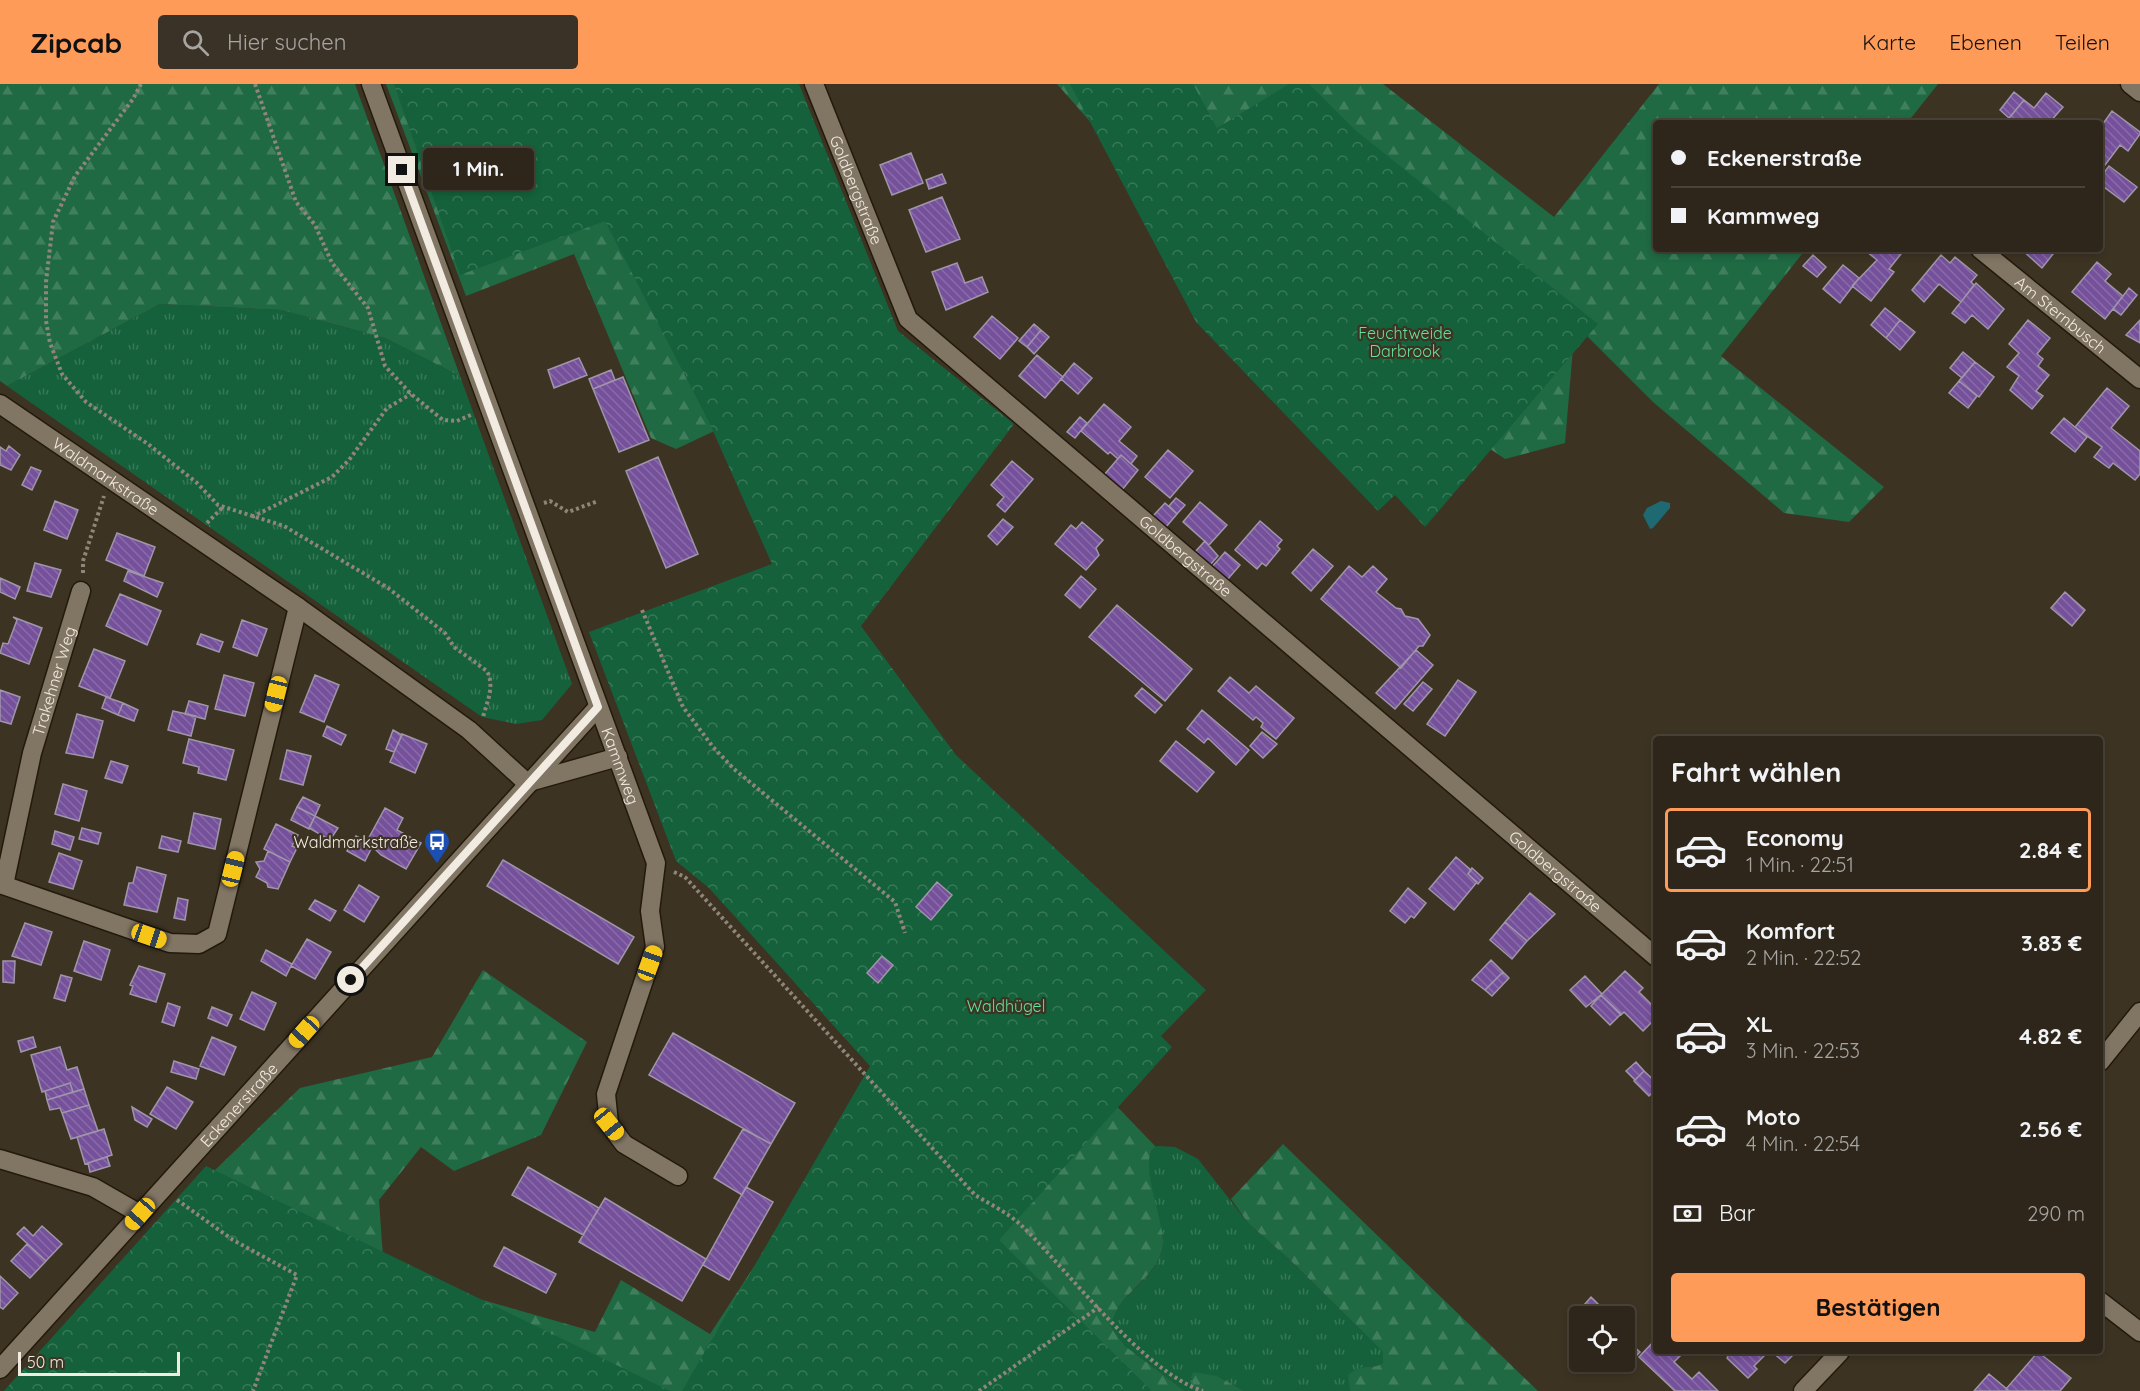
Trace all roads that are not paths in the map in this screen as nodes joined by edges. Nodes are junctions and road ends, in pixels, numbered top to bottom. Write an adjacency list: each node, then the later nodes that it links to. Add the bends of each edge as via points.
1 (371, 84): 10 (street, Kammweg)
2 (814, 84): 14 (street, Goldbergstraße, via 908,319)
3 (2130, 84): 4 (street)
4 (2140, 92)
5 (1984, 252): 6 (street, Am Sternbusch)
6 (2140, 379)
7 (0, 404): 9 (street, Waldmarkstraße)
8 (81, 591): 13 (street, Trakehner Weg, via 32,753)
9 (298, 607): 12 (street, Waldmarkstraße, via 477,736); 13 (street, via 217,934 199,944 170,944)
10 (598, 707): 11 (street, Kammweg); 12 (street, Eckenerstraße)
11 (618, 757): 12 (street); 18 (street, Kammweg, via 656,863 650,911 655,947 606,1094 609,1124 624,1144)
12 (527, 783): 19 (street, Eckenerstraße)
13 (2, 885)
14 (1653, 954)
15 (2140, 1012): 16 (street)
16 (2103, 1058)
17 (0, 1160): 19 (street, via 93,1187)
18 (678, 1176)
19 (140, 1214): 23 (street, Eckenerstraße)
20 (2103, 1303): 21 (street)
21 (2140, 1332)
22 (1838, 1354): 24 (street)
23 (0, 1369)
24 (1803, 1391)

